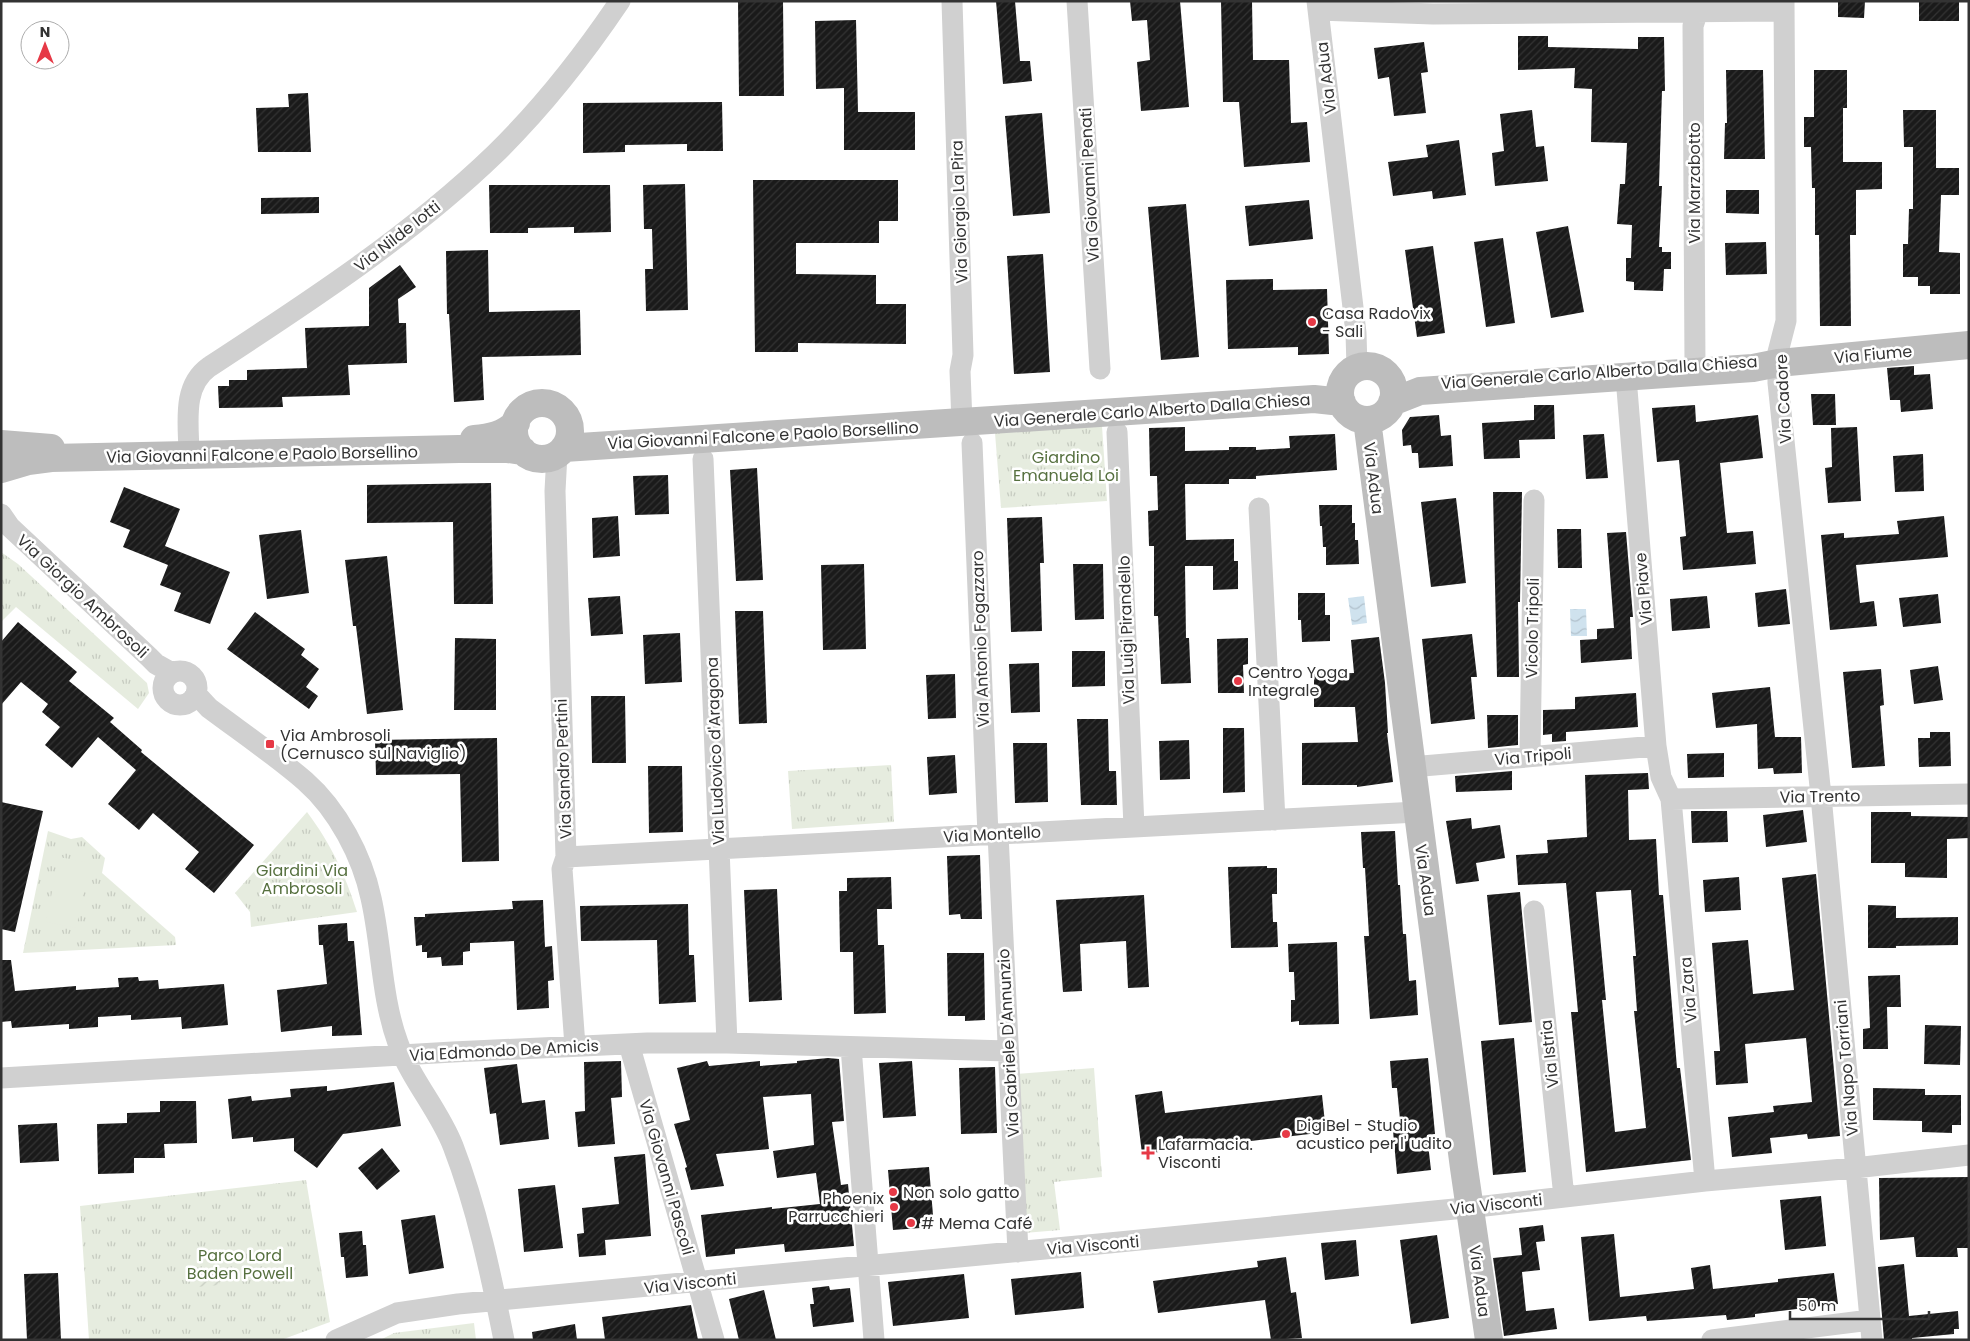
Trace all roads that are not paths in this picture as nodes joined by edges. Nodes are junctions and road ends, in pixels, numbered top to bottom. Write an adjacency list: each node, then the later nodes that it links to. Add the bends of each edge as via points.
1 (620, 1): 19 (street, Via Nilde Iotti, via 556,87 462,184 338,280 199,375 190,392)
2 (952, 1): 15 (street, Via Giorgio La Pira, via 963,355 960,371)
3 (1077, 1): 11 (street, Via Giovanni Penati)
4 (1318, 5): 7 (street); 13 (street, Via Adua, via 1356,333)
5 (1784, 6): 6 (street); 9 (street, Via Cadore, via 1786,321)
6 (1698, 7): 7 (street); 10 (street, Via Marzabotto, via 1693,26)
7 (1432, 8)
8 (1969, 345): 9 (street, Via Fiume)
9 (1778, 363): 10 (street, Via Generale Carlo Alberto Dalla Chiesa, via 1752,360); 12 (street, Via Generale Carlo Alberto Dalla Chiesa, via 1753,368); 31 (street, Via Cadore)
10 (1695, 365): 13 (street, Via Generale Carlo Alberto Dalla Chiesa, via 1420,384)
11 (1100, 369)
12 (1626, 377): 13 (street, Via Generale Carlo Alberto Dalla Chiesa, via 1420,392); 27 (street, Via Piave)
13 (1366, 384): 15 (street, Via Generale Carlo Alberto Dalla Chiesa); 29 (street, Via Adua, via 1350,414 1367,420)
14 (516, 423): 18 (street, via 516,440); 18 (street, Via Giovanni Falcone e Paolo Borsellino, via 530,406 541,403 560,409 566,416); 19 (street, Via Giovanni Falcone e Paolo Borsellino, via 504,433 483,438)
15 (965, 425): 18 (street, Via Giovanni Falcone e Paolo Borsellino, via 585,432); 36 (street, Via Antonio Fogazzaro)
16 (1118, 432): 35 (street, Via Luigi Pirandello)
17 (1, 444): 19 (street, Via Giovanni Falcone e Paolo Borsellino)
18 (551, 448): 19 (street, Via Giovanni Falcone e Paolo Borsellino); 38 (street, Via Sandro Pertini, via 548,470 555,491)
19 (189, 451): 21 (street, Via Giovanni Falcone e Paolo Borsellino, via 51,458)
20 (703, 460): 37 (street, Via Ludovico d'Aragona)
21 (1, 469)
22 (1534, 500): 28 (street, Vicolo Tripoli)
23 (1259, 508): 34 (street)
24 (4, 522): 25 (street, Via Giorgio Ambrosoli)
25 (164, 673): 26 (street, via 183,671 192,675 197,684); 26 (street, via 164,692 169,701 178,705)
26 (198, 702): 45 (street, via 306,782 347,835 371,897 391,1018)
27 (1656, 746): 28 (street, Via Tripoli); 32 (street, Via Piave, via 1661,777)
28 (1530, 756): 29 (street, Via Tripoli)
29 (1411, 766): 33 (street, Via Adua)
30 (1969, 794): 31 (street, Via Trento)
31 (1821, 796): 32 (street, Via Trento); 48 (street, Via Napo Torriani)
32 (1671, 799): 49 (street, Via Zara)
33 (1417, 812): 34 (street, Via Montello); 51 (street, Via Adua)
34 (1275, 820): 35 (street, Via Montello)
35 (1134, 827): 36 (street, Via Montello)
36 (993, 834): 37 (street, Via Montello); 44 (street, Via Gabriele D'Annunzio)
37 (719, 848): 38 (street, Via Montello); 40 (street, Via Ludovico d'Aragona)
38 (566, 857): 42 (street, Via Sandro Pertini, via 562,869)
39 (1534, 911): 50 (street, Via Istria)
40 (727, 1043): 41 (street, Via Edmondo De Amicis); 43 (street, Via Edmondo De Amicis)
41 (629, 1044): 42 (street, Via Edmondo De Amicis); 54 (street, Via Giovanni Pascoli)
42 (575, 1046): 45 (street, Via Edmondo De Amicis)
43 (851, 1047): 44 (street, Via Edmondo De Amicis); 53 (street)
44 (1008, 1051): 52 (street, Via Gabriele D'Annunzio)
45 (403, 1055): 46 (street, Via Edmondo De Amicis); 55 (street, via 453,1146 480,1232)
46 (1, 1078)
47 (1969, 1156): 48 (street, Via Visconti)
48 (1855, 1168): 49 (street, Via Visconti); 56 (street, Via Napo Torriani)
49 (1705, 1180): 50 (street, Via Visconti)
50 (1564, 1197): 51 (street, Via Visconti)
51 (1469, 1207): 52 (street, Via Visconti); 61 (street, Via Adua)
52 (1018, 1252): 53 (street, Via Visconti)
53 (868, 1266): 54 (street, Via Visconti); 60 (street)
54 (697, 1282): 55 (street, Via Visconti); 59 (street, Via Giovanni Pascoli)
55 (496, 1302): 57 (street, Via Visconti, via 397,1313); 58 (street)
56 (1871, 1330): 62 (street)
57 (336, 1340)
58 (504, 1340)
59 (714, 1340)
60 (874, 1340)
61 (1489, 1340)
62 (1712, 1340)

